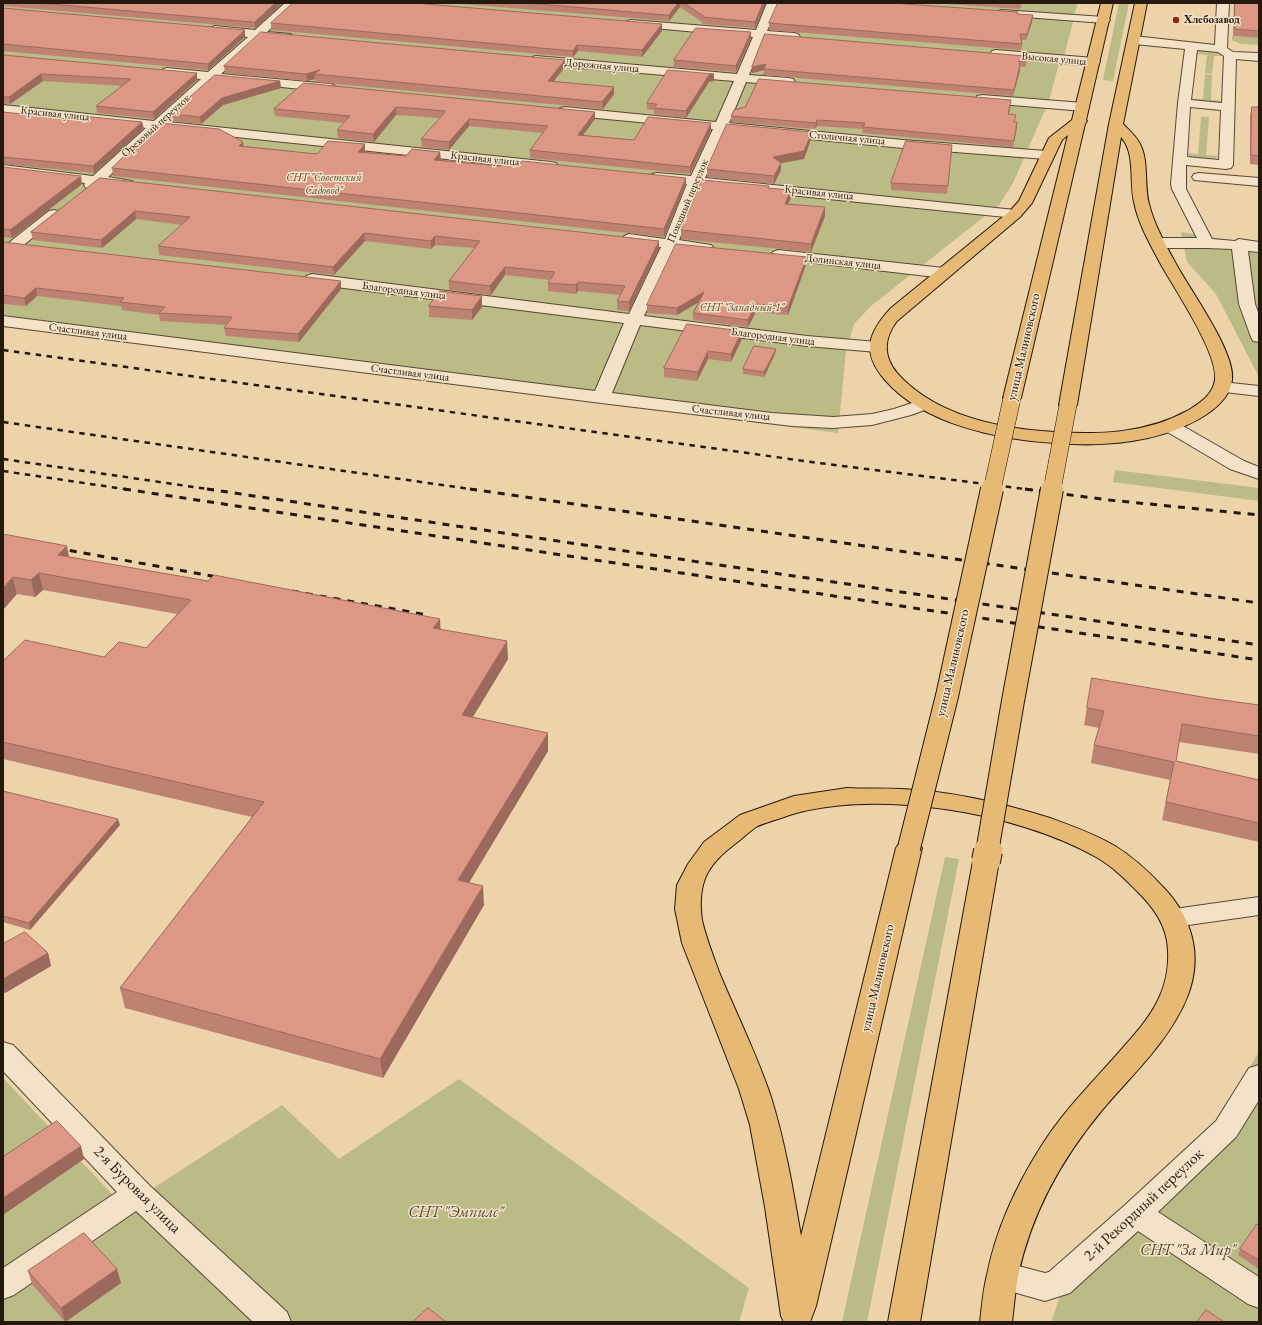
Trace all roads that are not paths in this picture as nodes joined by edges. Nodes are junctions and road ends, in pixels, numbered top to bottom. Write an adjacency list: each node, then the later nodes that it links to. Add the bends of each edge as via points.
1 (292, 3): 10 (street, Ореховый переулок)
2 (773, 3): 11 (street, Походный переулок)
3 (1107, 3): 7 (highway, улица Малиновского)
4 (1141, 3): 14 (highway)
5 (1223, 3): 16 (street)
6 (988, 12): 7 (street)
7 (1104, 20): 20 (highway, улица Малиновского)
8 (619, 22): 11 (street)
9 (203, 29): 10 (street)
10 (257, 34): 12 (street); 22 (street, Ореховый переулок)
11 (761, 34): 13 (street); 23 (street, Походный переулок)
12 (297, 38)
13 (806, 38)
14 (1134, 40): 15 (street); 33 (highway)
15 (1191, 46): 16 (street); 27 (street)
16 (1225, 52): 18 (street); 28 (street)
17 (981, 53): 20 (street, Высокая улица)
18 (1259, 58)
19 (528, 59): 23 (street, Дорожная улица)
20 (1094, 62): 31 (highway, улица Малиновского)
21 (157, 71): 22 (street)
22 (211, 77): 25 (street); 32 (street, Ореховый переулок)
23 (742, 78): 24 (street, Дорожная улица); 34 (street, Походный переулок)
24 (804, 84)
25 (344, 90)
26 (967, 97): 31 (street)
27 (1184, 103): 28 (street); 38 (street)
28 (1228, 107): 36 (street)
29 (3, 109): 32 (street, Красивая улица)
30 (549, 110): 34 (street, Столичная улица)
31 (1081, 114): 35 (highway, via 1059,135); 80 (highway, улица Малиновского, bridge, via 1012,398 947,696)
32 (157, 124): 37 (street, Красивая улица); 42 (street, Ореховый переулок)
33 (1116, 124): 51 (highway, via 1134,146 1140,200); 82 (highway, bridge)
34 (721, 126): 35 (street, Столичная улица); 43 (street, Походный переулок)
35 (1046, 155): 48 (highway, via 1024,203)
36 (1226, 164): 38 (street); 40 (street)
37 (561, 167)
38 (1179, 168): 44 (street); 52 (street, via 1179,189)
39 (3, 169): 42 (street)
40 (1259, 170)
41 (640, 175): 43 (street, Красивая улица)
42 (98, 180): 45 (street); 46 (street, Ореховый переулок)
43 (696, 181): 48 (street, Красивая улица); 53 (street, Походный переулок)
44 (1259, 182)
45 (140, 185)
46 (80, 194)
47 (62, 207): 50 (street)
48 (1015, 214): 59 (highway)
49 (614, 238): 53 (street)
50 (9, 243): 55 (street)
51 (1158, 243): 52 (street); 65 (highway, via 1221,359 1225,378)
52 (1207, 243): 54 (street)
53 (670, 244): 57 (street); 61 (street, Походный переулок)
54 (1239, 244): 56 (street); 63 (street, via 1247,304)
55 (39, 247)
56 (1259, 247)
57 (716, 249)
58 (763, 254): 59 (street, Долинская улица)
59 (944, 273): 64 (highway, via 886,322)
60 (297, 277): 61 (street, Благородная улица)
61 (634, 320): 64 (street, Благородная улица); 67 (street, Походный переулок)
62 (3, 321): 67 (street, Счастливая улица)
63 (1259, 337)
64 (877, 347): 68 (highway, via 882,365 893,381)
65 (1222, 387): 66 (street); 69 (highway, via 1207,406 1191,417)
66 (1259, 391)
67 (601, 398): 68 (street, Счастливая улица, via 816,422 871,419)
68 (924, 404): 69 (highway, via 997,429 1056,438 1114,436)
69 (1170, 426): 70 (street, via 1237,465)
70 (1259, 473)
71 (1259, 906): 72 (street)
72 (1174, 918): 77 (highway, via 1181,944 1181,973 1172,1000 1154,1031 1056,1148 1032,1189); 80 (highway, via 1158,896 1105,851 1042,824 959,804 873,796 808,801 779,808 747,821 722,838 702,861 691,882 688,902 690,929 756,1095 766,1130)
73 (3, 1053): 75 (street, 2-я Буровая улица)
74 (1259, 1076): 76 (street, 2-й Рекордный переулок, via 1226,1129)
75 (138, 1194): 78 (street); 81 (street, 2-я Буровая улица)
76 (1136, 1214): 77 (street, 2-й Рекордный переулок, via 1059,1283 1045,1287); 79 (street)
77 (1003, 1276): 83 (highway)
78 (3, 1286)
79 (1259, 1294)
80 (797, 1319)
81 (275, 1322)
82 (904, 1322)
83 (996, 1322)

